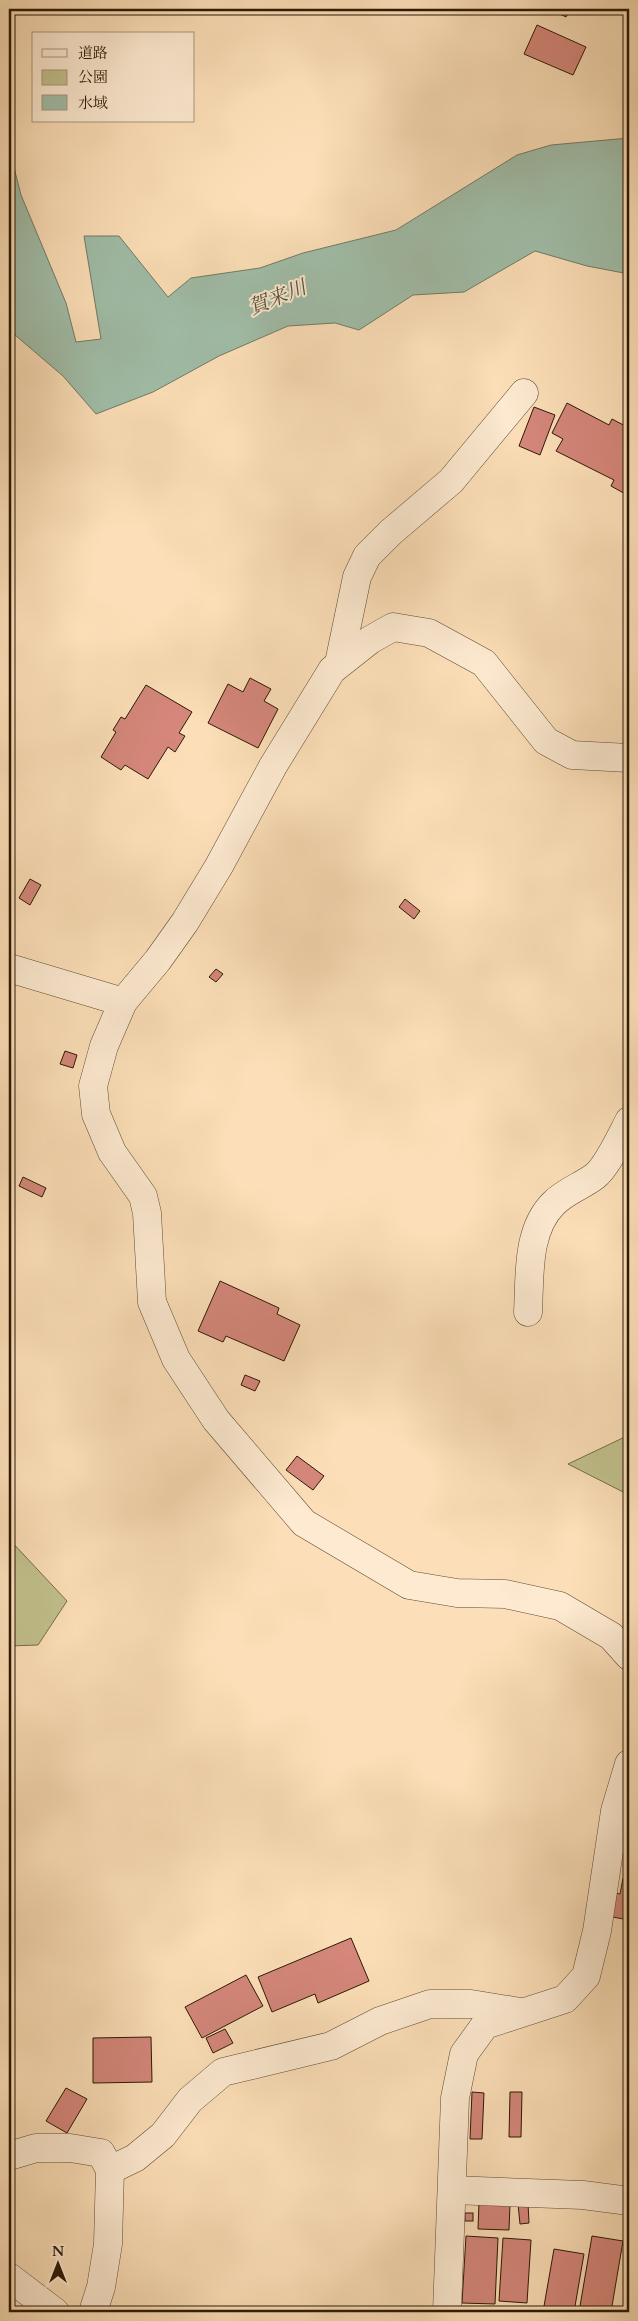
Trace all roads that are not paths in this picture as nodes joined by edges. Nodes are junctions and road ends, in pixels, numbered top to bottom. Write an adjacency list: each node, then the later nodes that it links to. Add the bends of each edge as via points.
1 (524, 393): 2 (street, via 451,481 367,556 357,577)
2 (339, 663): 3 (street, via 393,627 429,633 484,663 546,741 572,755); 5 (street, via 273,766 185,922)
3 (629, 758)
4 (9, 968): 5 (street)
5 (123, 1002): 8 (street, via 104,1046 93,1086 96,1114 112,1152 143,1196 147,1213 152,1302 176,1358 216,1420 304,1522 409,1585 458,1593 505,1594 560,1606 611,1636)
6 (629, 1121): 7 (street, via 596,1175 553,1204 541,1223 532,1245)
7 (528, 1312)
8 (629, 1656)
9 (629, 1764): 10 (street, via 614,1811 597,1931 586,1976 565,1999)
10 (521, 2012): 12 (street, via 471,2004 430,2004 380,2021 331,2046 223,2072 190,2100 162,2136 135,2158); 13 (street, via 485,2025 464,2054 455,2098)
11 (9, 2156): 12 (street, via 36,2148 70,2148 101,2153)
12 (110, 2170): 17 (street, via 108,2244)
13 (452, 2190): 14 (street); 18 (street)
14 (629, 2200)
15 (9, 2277): 16 (street)
16 (55, 2312)
17 (93, 2312)
18 (447, 2312)

